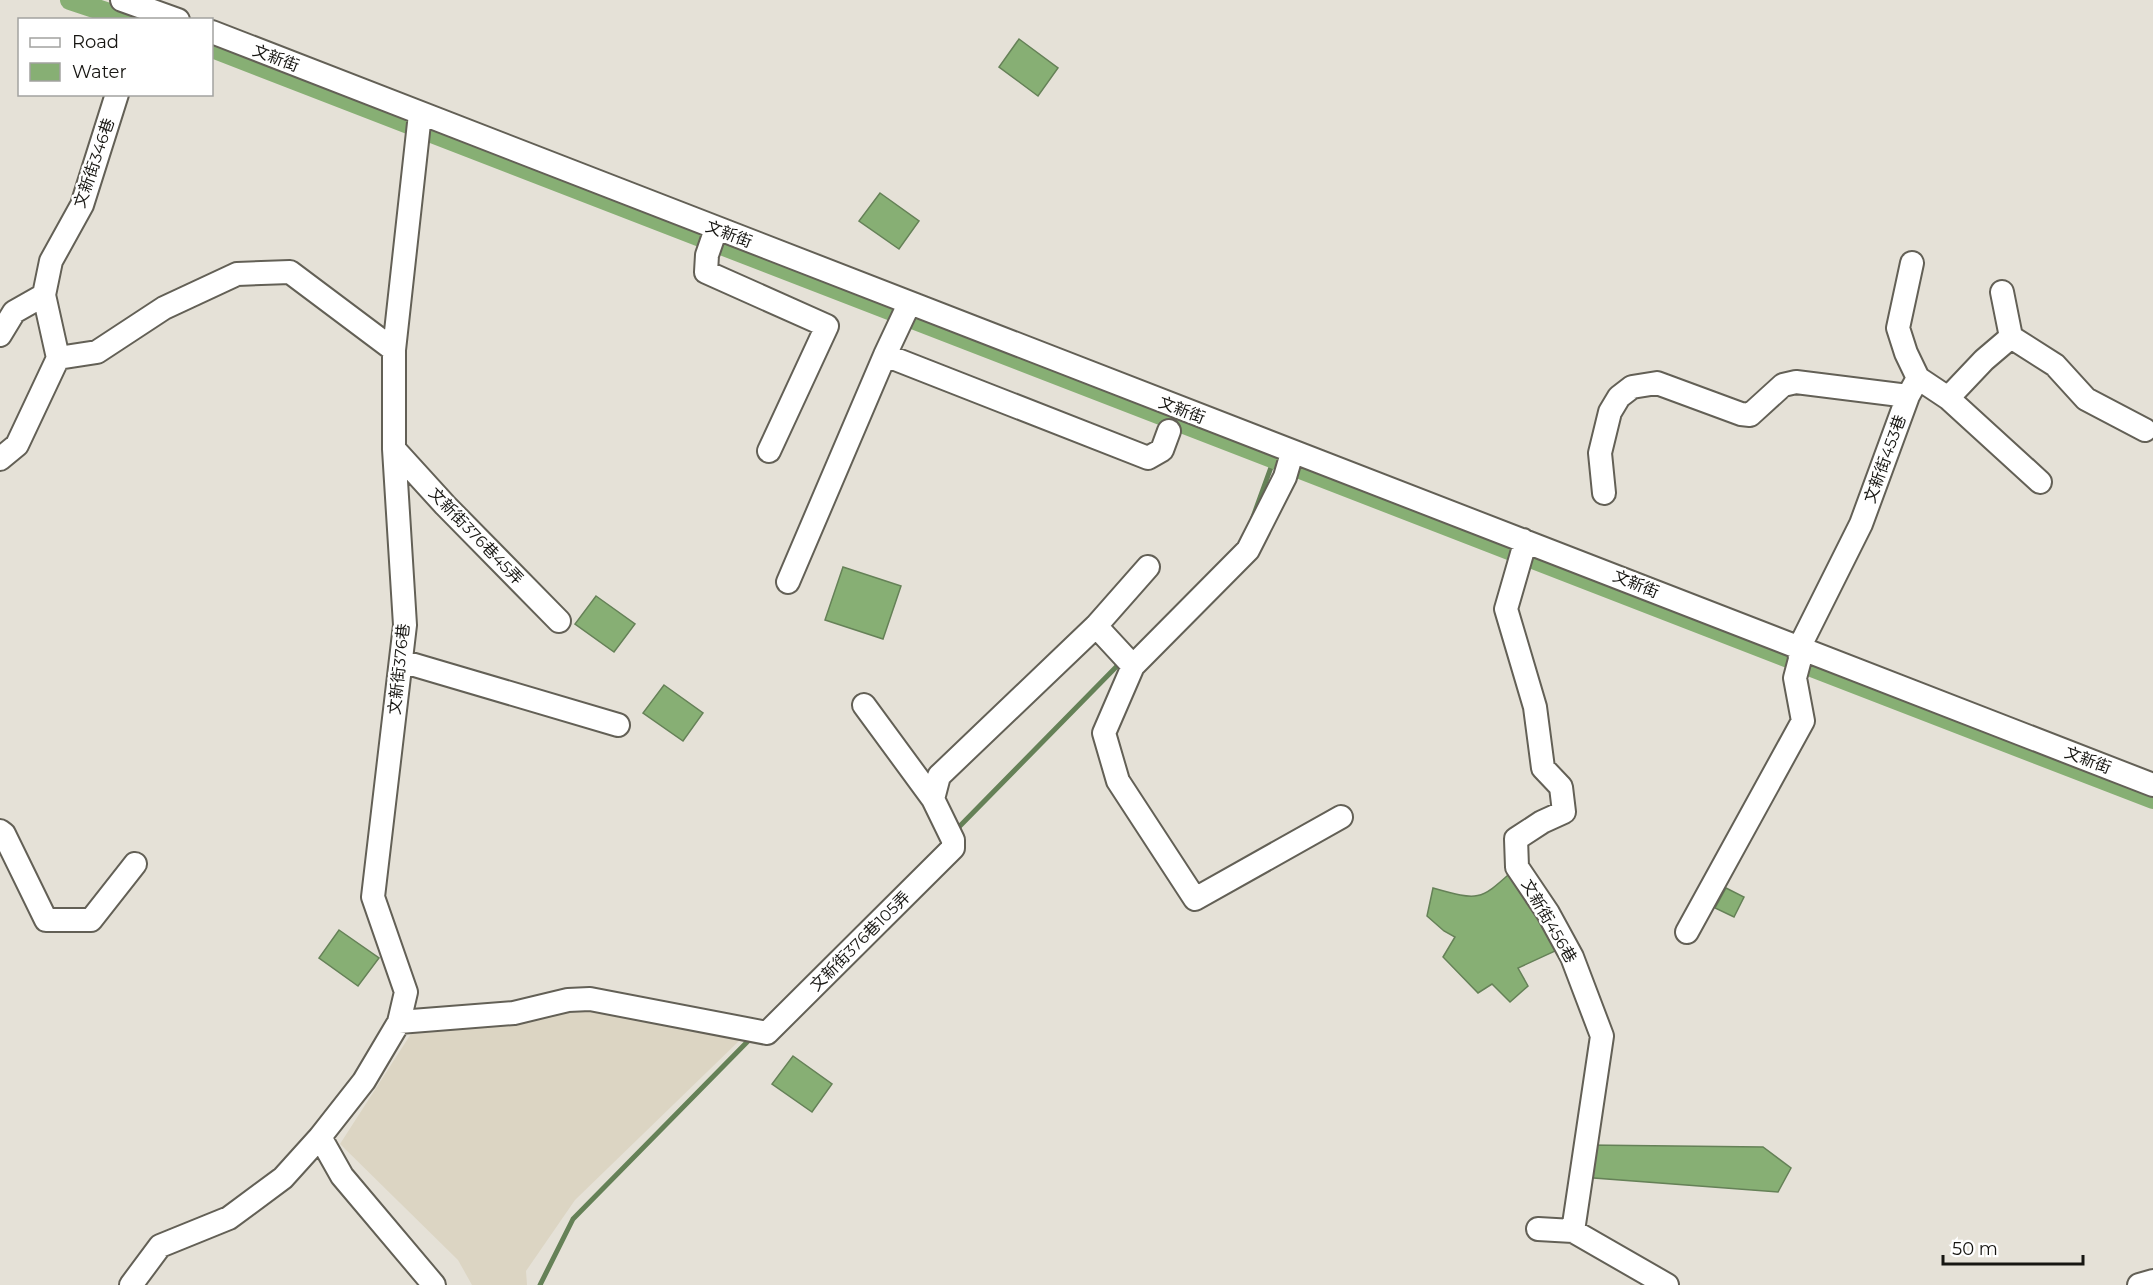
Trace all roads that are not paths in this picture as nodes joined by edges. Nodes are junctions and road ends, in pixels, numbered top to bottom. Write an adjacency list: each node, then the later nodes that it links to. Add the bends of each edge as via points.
1 (138, 8): 2 (street)
2 (171, 18)
3 (213, 33): 5 (street, 文新街)
4 (116, 96): 9 (street, 文新街346巷, via 82,205 51,261)
5 (420, 114): 6 (street, 文新街); 13 (street, 文新街376巷)
6 (713, 240): 10 (street, 文新街); 21 (street, via 706,273 827,326)
7 (1912, 263): 16 (street, via 1898,328)
8 (2002, 292): 12 (street)
9 (44, 295): 11 (street, via 14,312); 15 (street, 文新街346巷)
10 (903, 315): 14 (street); 23 (street, 文新街)
11 (0, 335)
12 (2011, 338): 17 (street); 18 (street, via 2055,365 2086,399)
13 (394, 350): 15 (street, via 290,272 237,274 164,308 97,352); 20 (street, 文新街376巷)
14 (885, 355): 19 (street, via 1148,458 1162,450); 28 (street)
15 (58, 358): 22 (street, via 16,445)
16 (1913, 387): 17 (street); 25 (street, via 1782,384 1750,415 1657,383 1632,387 1619,397 1610,412 1600,453); 33 (street, 文新街453巷, via 1861,524)
17 (1948, 398): 24 (street)
18 (2145, 430)
19 (1169, 431)
20 (394, 449): 29 (street, 文新街376巷45弄); 31 (street, 文新街376巷, via 405,625)
21 (769, 451)
22 (0, 459)
23 (1289, 465): 26 (street, 文新街); 32 (street, via 1248,550)
24 (2040, 482)
25 (1604, 493)
26 (1523, 545): 33 (street, 文新街); 45 (street, 文新街456巷, via 1506,609 1535,706 1543,768 1562,787 1564,812 1516,839 1517,867 1572,957 1602,1036)
27 (1148, 567): 30 (street)
28 (788, 582)
29 (559, 621)
30 (1096, 626): 32 (street); 37 (street, via 939,776)
31 (401, 661): 35 (street); 42 (street, 文新街376巷, via 373,897 406,992)
32 (1128, 661): 38 (street, via 1104,733 1118,781 1195,899)
33 (1798, 662): 36 (street, 文新街); 41 (street, via 1803,722)
34 (864, 705): 37 (street, 文新街376巷105弄)
35 (618, 725)
36 (2153, 785)
37 (933, 799): 42 (street, 文新街376巷105弄, via 951,834 953,848 767,1034 590,999 513,1013)
38 (1341, 817)
39 (0, 831): 40 (street, via 46,920 91,920)
40 (135, 864)
41 (1687, 932)
42 (399, 1022): 43 (street, 文新街376巷, via 364,1081)
43 (320, 1137): 47 (street, 文新街376巷, via 283,1178 229,1218 160,1246); 48 (street, via 342,1176)
44 (1538, 1229): 45 (street)
45 (1573, 1231): 49 (street)
46 (2153, 1281): 50 (street)
47 (130, 1285)
48 (434, 1285)
49 (1667, 1285)
50 (2139, 1285)

